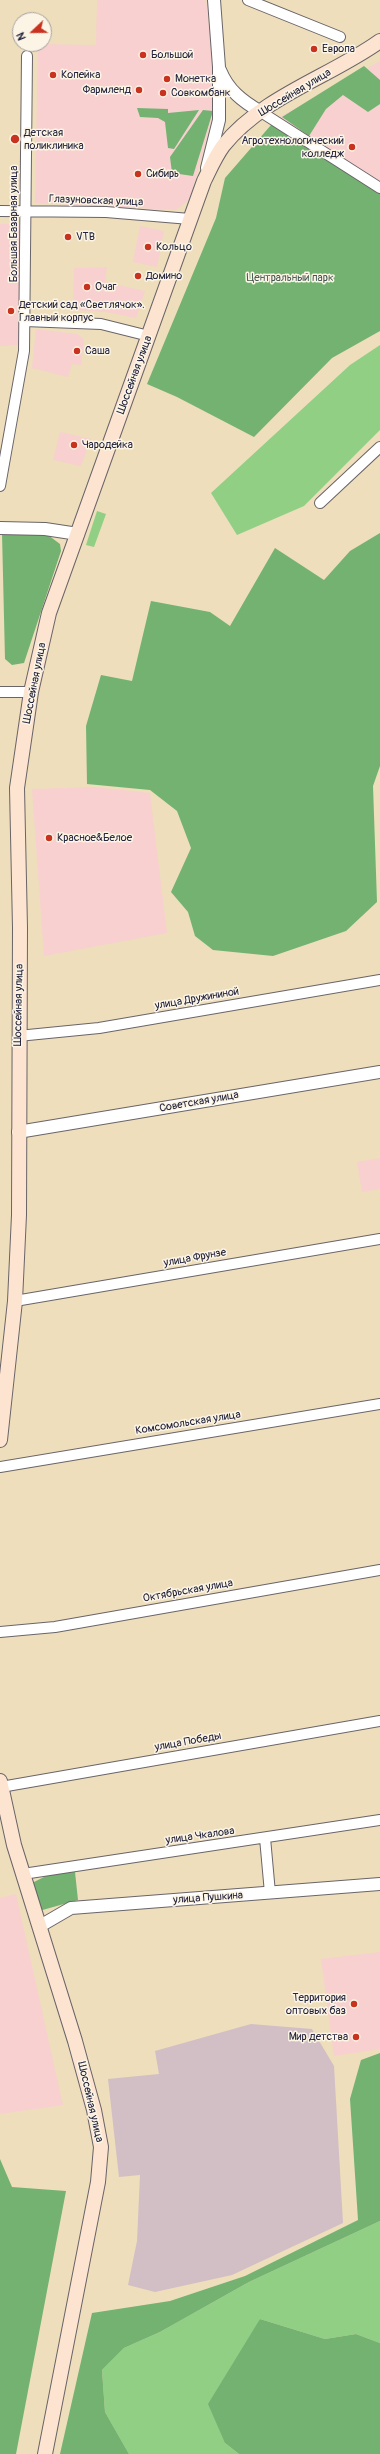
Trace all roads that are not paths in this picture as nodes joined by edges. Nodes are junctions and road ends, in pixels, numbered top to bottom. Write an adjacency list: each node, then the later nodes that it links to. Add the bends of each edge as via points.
1 (214, 0): 6 (street)
2 (248, 0): 3 (street)
3 (340, 37)
4 (380, 41): 7 (main road, Шоссейная улица)
5 (27, 56): 11 (street, Большая Базарная улица)
6 (219, 66): 7 (street, via 232,90 244,103); 8 (street, via 219,120)
7 (261, 112): 8 (main road, Шоссейная улица, via 223,146); 9 (street)
8 (204, 181): 12 (main road, Шоссейная улица)
9 (380, 188)
10 (0, 210): 11 (street, Глазуновская улица)
11 (26, 211): 12 (street, Глазуновская улица, via 106,212); 13 (street, Большая Базарная улица)
12 (190, 219): 14 (main road, Шоссейная улица)
13 (25, 321): 14 (street, via 101,324); 16 (street, Большая Базарная улица, via 24,351)
14 (149, 336): 19 (main road, Шоссейная улица)
15 (380, 447): 17 (street)
16 (0, 486)
17 (320, 503)
18 (0, 528): 19 (street, via 45,529)
19 (78, 534): 21 (main road, Шоссейная улица, via 49,613)
20 (0, 692): 21 (street)
21 (31, 692): 23 (main road, Шоссейная улица, via 17,788 20,928)
22 (380, 980): 23 (street, улица Дружининой, via 99,1028)
23 (18, 1036): 25 (main road, Шоссейная улица)
24 (380, 1072): 25 (street, Советская улица)
25 (18, 1132): 27 (main road, Шоссейная улица, via 19,1215)
26 (380, 1239): 27 (street, улица Фрунзе)
27 (15, 1301): 29 (main road, Шоссейная улица)
28 (380, 1404): 30 (street, Комсомольская улица)
29 (0, 1440)
30 (0, 1467)
31 (380, 1570): 32 (street, Октябрьская улица, via 55,1627)
32 (0, 1632)
33 (380, 1721): 35 (street, улица Победы)
34 (0, 1781): 35 (main road, Шоссейная улица)
35 (0, 1787): 38 (main road, Шоссейная улица)
36 (380, 1820): 37 (street, улица Чкалова)
37 (265, 1838): 38 (street, улица Чкалова); 40 (street)
38 (23, 1874): 41 (main road, Шоссейная улица)
39 (380, 1884): 40 (street, улица Пушкина)
40 (270, 1893): 41 (street, улица Пушкина, via 71,1908)
41 (40, 1926): 42 (main road, Шоссейная улица, via 94,2110 101,2148 98,2182)
42 (45, 2454)

